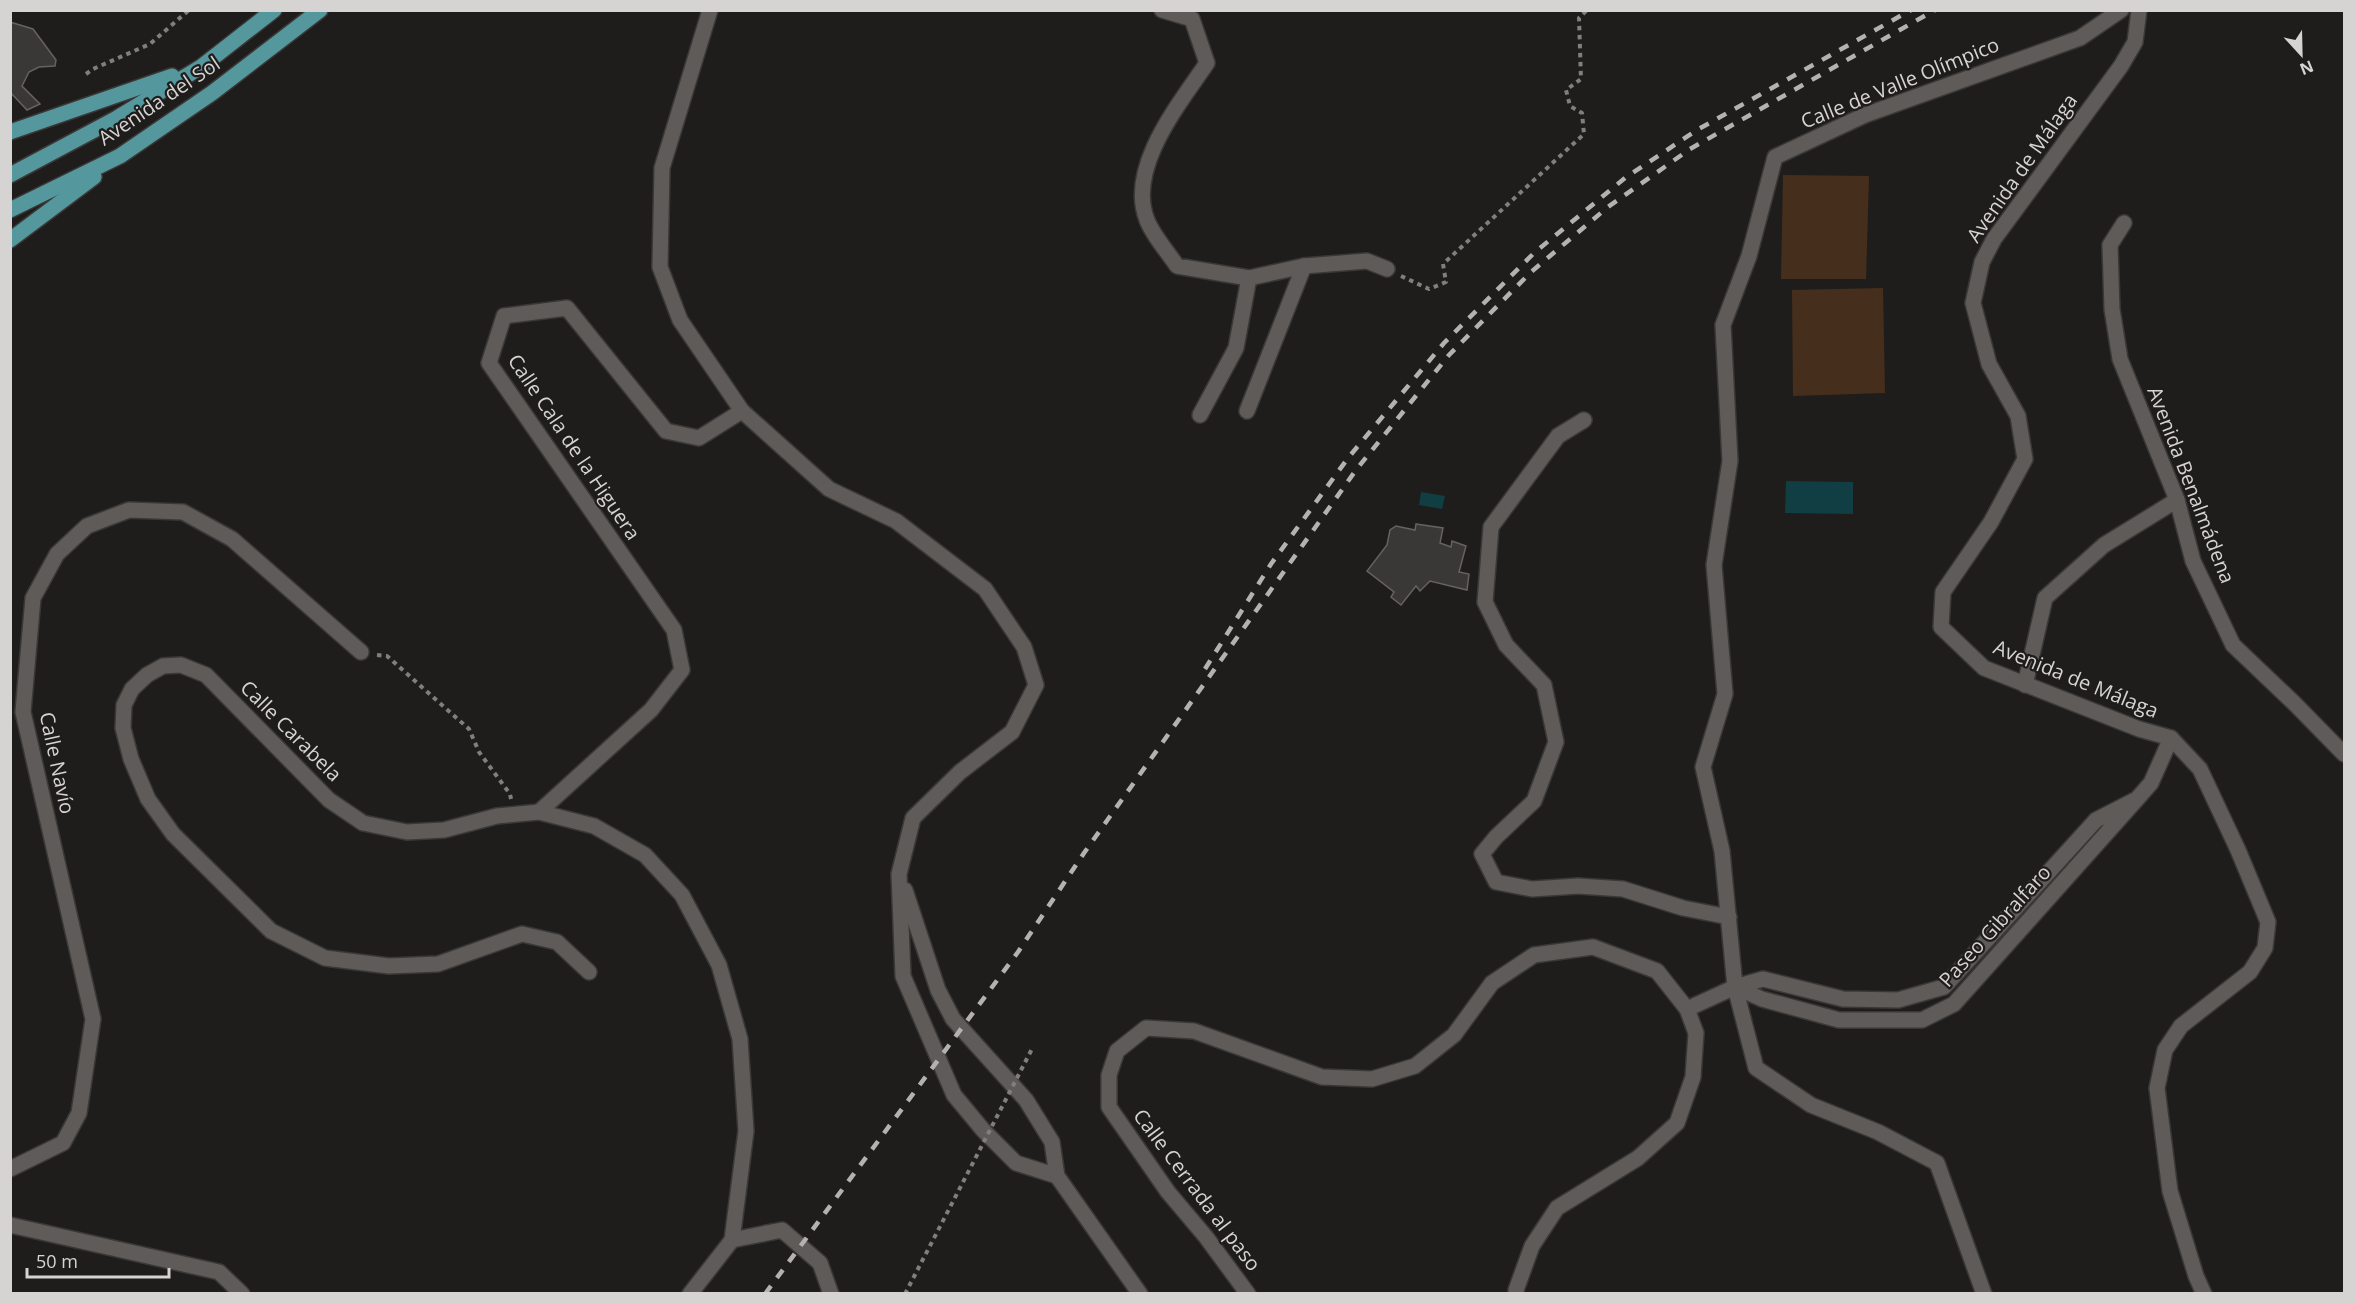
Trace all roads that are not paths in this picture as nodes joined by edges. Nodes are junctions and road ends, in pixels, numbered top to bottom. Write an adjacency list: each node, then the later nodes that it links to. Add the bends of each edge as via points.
1 (274, 10): 9 (main road, Avenida del Sol)
2 (320, 10): 11 (main road, Avenida del Sol, via 212,93)
3 (1162, 10): 18 (street, via 1192,19 1207,63 1159,135 1141,187 1146,220 1177,266)
4 (2121, 10): 31 (street, Calle de Valle Olímpico, via 2080,38 1865,115 1776,157 1749,256 1723,325 1730,461 1714,565 1725,694 1704,767 1722,851)
5 (2129, 10): 8 (street)
6 (2139, 10): 8 (street)
7 (709, 11): 19 (street, via 662,168 660,267 680,320)
8 (2138, 30): 25 (street, Avenida de Málaga, via 2121,66 1994,239 1982,262 1974,303 1989,364 2018,416 2025,459 1991,522 1943,592 1941,627 1984,668)
9 (201, 67): 10 (main road); 12 (main road, Avenida del Sol, via 117,118)
10 (10, 132)
11 (120, 156): 13 (main road, Avenida del Sol); 15 (main road)
12 (10, 175)
13 (10, 210)
14 (2124, 223): 23 (street, Avenida Benalmádena, via 2110,245 2112,309 2120,359)
15 (10, 240)
16 (1305, 266): 17 (street, via 1367,261); 18 (street); 20 (street)
17 (1387, 269)
18 (1249, 278): 21 (street, via 1236,348)
19 (742, 411): 29 (street, Calle Cala de la Higuera, via 699,438 666,431 567,308 504,316 489,363 674,630 682,670 651,710); 30 (street, via 830,489 896,521 985,589 1024,647 1036,685 1012,732 960,772 913,818)
20 (1247, 411)
21 (1200, 415)
22 (1584, 420): 31 (street, via 1558,436 1491,527 1485,602 1506,645 1544,685 1556,742 1534,801 1482,854 1496,882 1532,889 1623,889 1683,908)
23 (2177, 500): 25 (street, via 2104,545 2045,598); 27 (street, Avenida Benalmádena, via 2193,561 2233,645)
24 (361, 652): 35 (street, Calle Navío, via 232,539 183,512 129,510 87,526 57,554 33,598 23,712 93,1020 79,1113 63,1143)
25 (2025, 685): 26 (street, Avenida de Málaga)
26 (2171, 738): 28 (street, Paseo Gibralfaro, via 2151,783); 46 (street, Avenida de Málaga, via 2200,769 2268,921 2265,948 2250,972 2181,1026 2165,1050 2157,1088 2170,1191)
27 (2344, 754)
28 (2137, 799): 33 (street, Paseo Gibralfaro, via 2096,820 1944,987 1898,1000 1843,999 1763,979); 33 (street, Paseo Gibralfaro, via 1954,1004 1922,1020 1839,1020 1762,999)
29 (539, 812): 32 (street, Calle Carabela, via 444,830 407,832 363,823 329,800 206,675 181,665 163,666 132,689 124,705 123,728 148,799 173,834 271,931 325,958 389,966 438,964 522,934 557,942); 38 (street, Calle Carabela, via 594,826 645,855 682,896 720,965 740,1039 746,1131)
30 (899, 874): 36 (street, via 938,990 953,1019 1026,1100 1052,1143); 36 (street, via 903,976 954,1095 1016,1163)
31 (1729, 917): 33 (street, Calle de Valle Olímpico)
32 (589, 972)
33 (1735, 987): 34 (street); 45 (street, Calle de Valle Olímpico, via 1755,1068 1811,1105 1878,1132 1937,1163)
34 (1687, 1009): 39 (street, via 1696,1033 1693,1077 1677,1123 1638,1158 1557,1209 1532,1246); 44 (street, Calle Cerrada al paso, via 1657,971 1593,947 1534,955 1492,983 1454,1035 1415,1066 1371,1079 1322,1077 1194,1031 1146,1028 1117,1051 1109,1075 1109,1107 1168,1192)
35 (10, 1169)
36 (1057, 1176): 43 (street)
37 (10, 1225): 40 (street, via 219,1272)
38 (732, 1240): 41 (street); 42 (street, via 782,1230 820,1263)
39 (1516, 1290)
40 (242, 1293)
41 (690, 1293)
42 (831, 1293)
43 (1140, 1293)
44 (1248, 1293)
45 (1984, 1293)
46 (2204, 1293)

